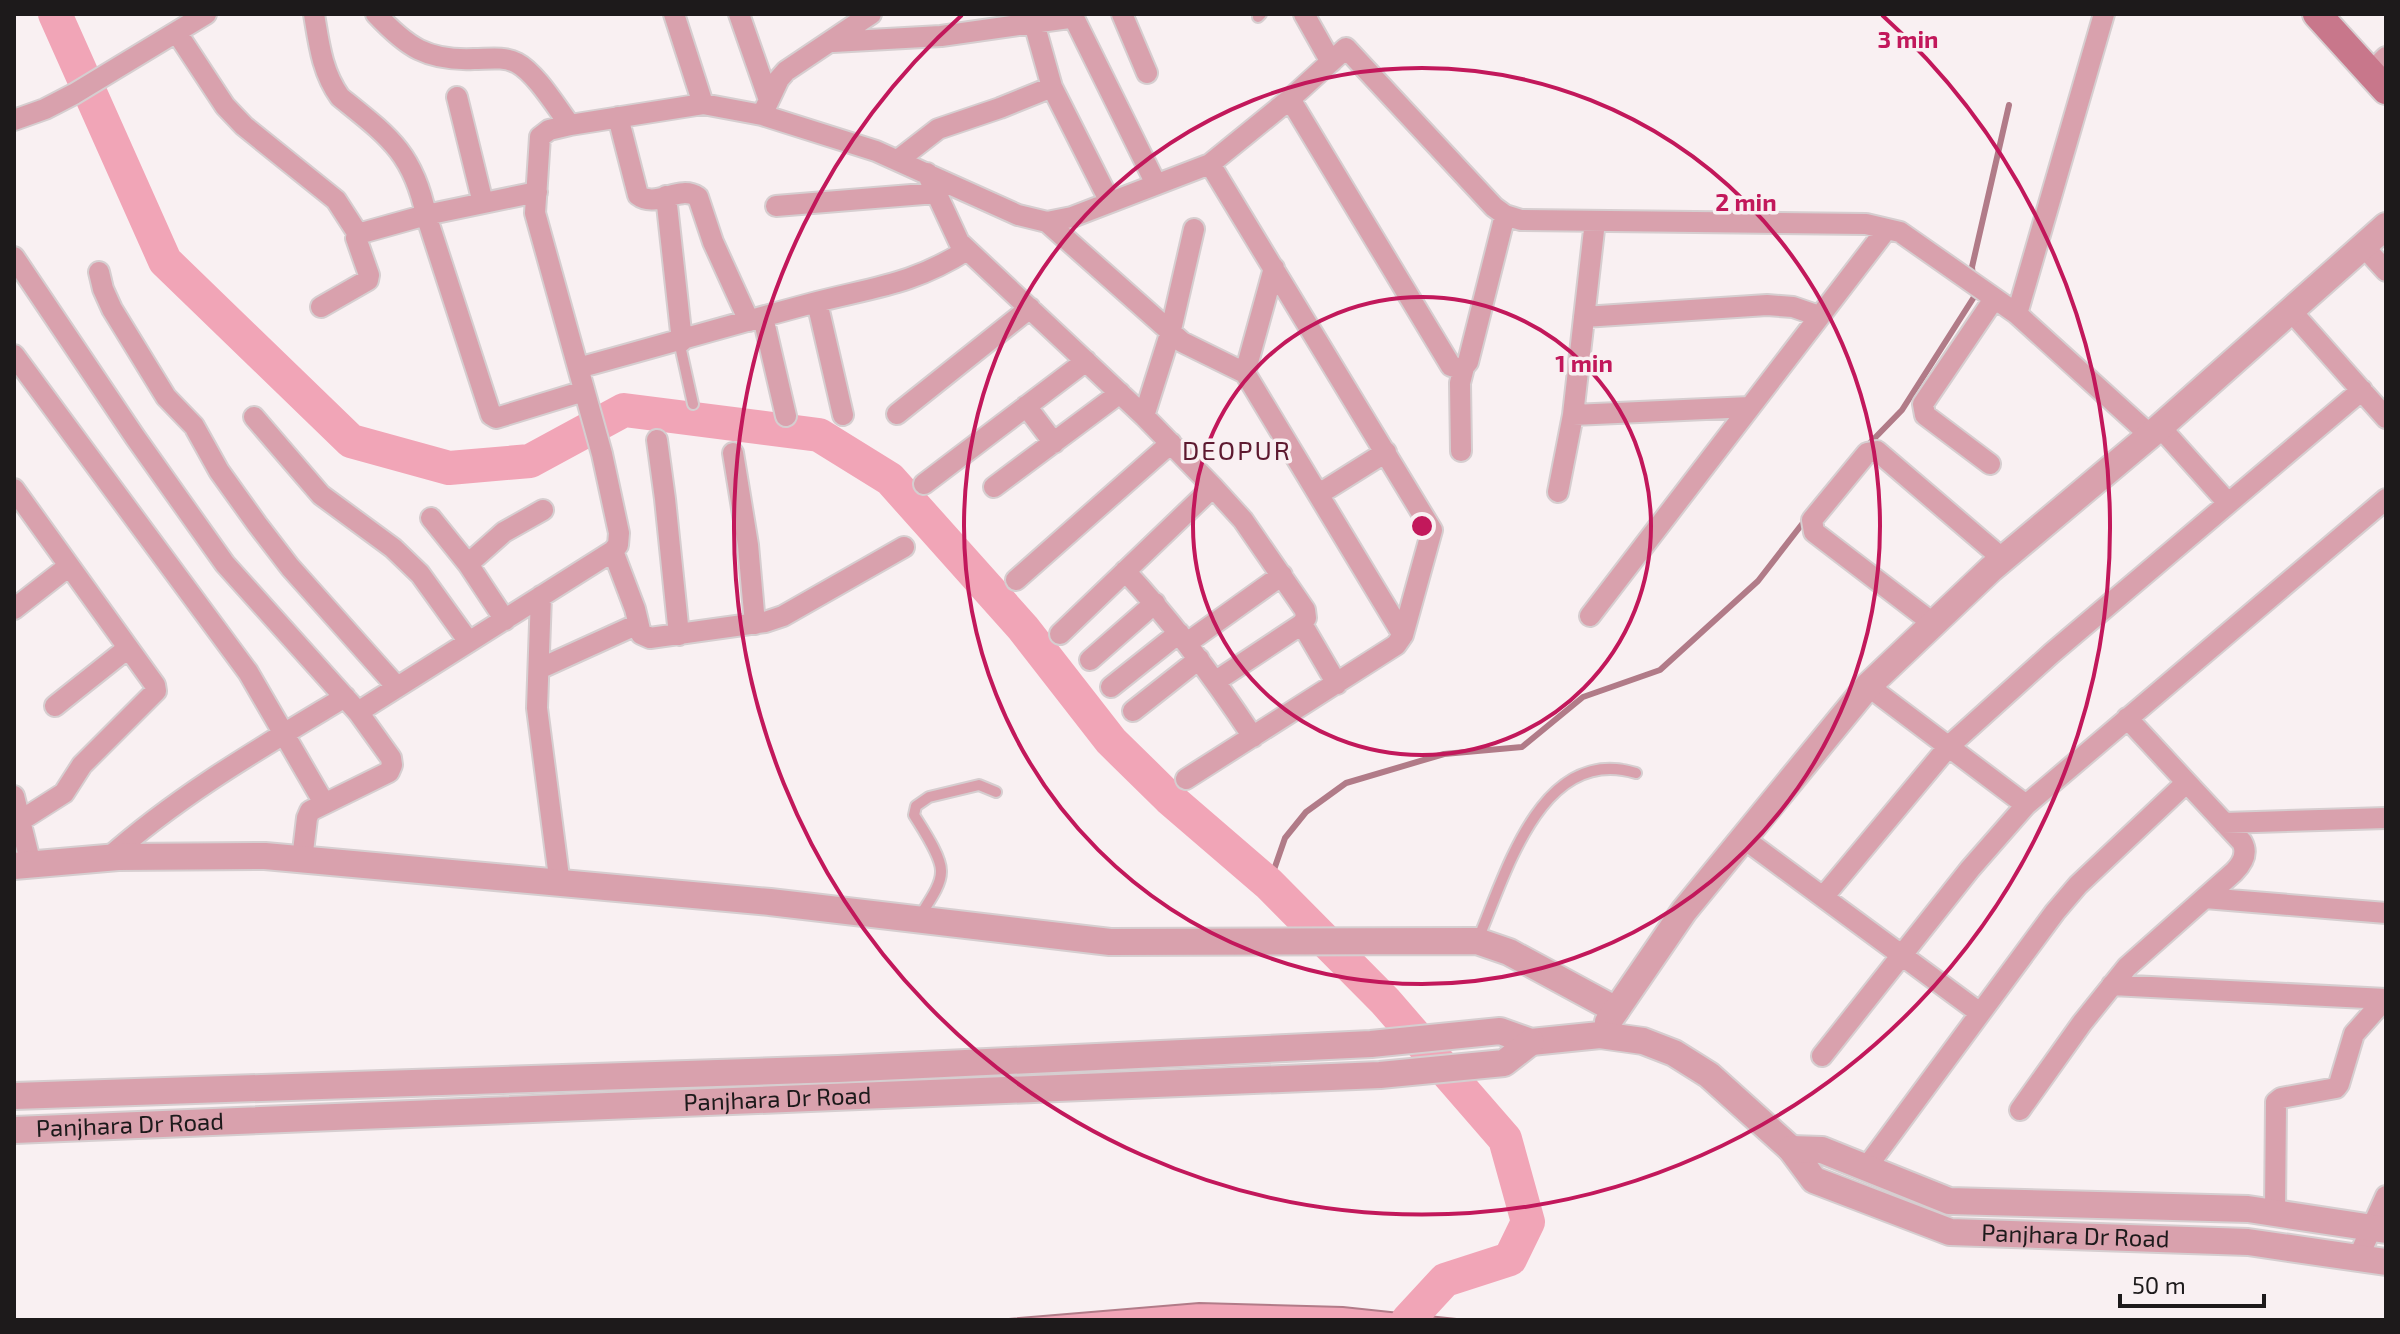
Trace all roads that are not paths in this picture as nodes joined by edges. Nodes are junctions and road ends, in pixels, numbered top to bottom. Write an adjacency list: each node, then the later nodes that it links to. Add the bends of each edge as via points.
1 (206, 14): 13 (street)
2 (314, 14): 36 (street, via 321,56 334,89 396,144 416,179)
3 (675, 14): 21 (street)
4 (739, 14): 22 (street)
5 (871, 14): 14 (street)
6 (1122, 14): 16 (street)
7 (1304, 14): 15 (street)
8 (2104, 14): 55 (street)
9 (2317, 14): 17 (main road)
10 (377, 15): 25 (street, via 417,51 519,63)
11 (1075, 17): 12 (street); 29 (street)
12 (1034, 23): 14 (street, via 941,36); 18 (street)
13 (177, 33): 24 (street, via 74,94); 43 (street, via 225,106 336,200)
14 (833, 42): 22 (street, via 786,71)
15 (1331, 62): 20 (street); 37 (street, via 1346,48)
16 (1147, 73)
17 (2381, 73)
18 (1052, 87): 26 (street, via 938,129); 33 (street)
19 (457, 97): 34 (street)
20 (1290, 99): 27 (street); 63 (street, via 1451,366)
21 (703, 104): 22 (street); 23 (street)
22 (765, 108): 26 (street)
23 (618, 117): 25 (street); 32 (street, via 638,195 648,200)
24 (14, 120)
25 (570, 125): 30 (street, via 540,137)
26 (898, 160): 28 (street)
27 (1210, 164): 29 (street); 47 (street)
28 (927, 173): 31 (street); 39 (street, via 1018,215)
29 (1156, 184): 33 (street)
30 (537, 192): 34 (street); 64 (street, via 535,213)
31 (936, 193): 35 (street); 45 (street)
32 (666, 196): 58 (street, via 684,192 698,197 713,242); 60 (street)
33 (1110, 202): 39 (street)
34 (483, 203): 36 (street)
35 (776, 206)
36 (426, 215): 43 (street); 68 (street, via 491,415)
37 (1505, 215): 38 (street); 63 (street)
38 (1595, 221): 42 (street, via 1866,224); 57 (street)
39 (1047, 222): 59 (street)
40 (2386, 226): 44 (street)
41 (1194, 229): 59 (street)
42 (1886, 230): 50 (street, via 1900,232); 56 (street)
43 (358, 234): 52 (street, via 368,280)
44 (2364, 247): 48 (street); 54 (street)
45 (967, 250): 51 (street, via 911,279); 53 (street)
46 (14, 257): 127 (street, via 225,564)
47 (1274, 268): 65 (street); 84 (street)
48 (2386, 271)
49 (99, 272): 125 (street, via 112,309 166,397 194,426 257,524)
50 (1994, 299): 55 (street); 86 (street, via 1922,409)
51 (817, 302): 58 (street); 73 (street)
52 (321, 307)
53 (1030, 308): 62 (street); 72 (street)
54 (2291, 311): 66 (street); 79 (street)
55 (2017, 314): 79 (street)
56 (1819, 316): 57 (street, via 1767,305); 71 (street)
57 (1584, 317): 74 (street)
58 (756, 319): 60 (street); 75 (street)
59 (1170, 334): 65 (street); 76 (street)
60 (681, 341): 64 (street); 69 (lane)
61 (14, 355): 131 (street, via 248,672)
62 (1086, 361): 67 (street); 70 (street)
63 (1464, 367): 83 (street)
64 (578, 368): 68 (street)
65 (1245, 373): 92 (street)
66 (2362, 390): 78 (street); 94 (street)
67 (1120, 393): 76 (street); 81 (street)
68 (586, 400): 98 (street, via 619,533)
69 (693, 404)
70 (1026, 406): 81 (street); 87 (street)
71 (1750, 407): 74 (street); 108 (street)
72 (897, 414)
73 (843, 415)
74 (1573, 415): 91 (street)
75 (786, 416)
76 (1144, 416): 82 (street)
77 (254, 417): 117 (street, via 321,495 420,574)
78 (2386, 418)
79 (2155, 431): 94 (street); 99 (street)
80 (657, 440): 115 (street)
81 (1054, 443): 88 (street)
82 (1171, 443): 89 (street); 104 (street)
83 (1461, 451)
84 (1386, 452): 92 (street); 116 (street, via 1432,530)
85 (733, 453): 111 (street)
86 (1990, 464)
87 (924, 484)
88 (994, 487)
89 (1213, 487): 102 (street); 103 (street)
90 (14, 489): 101 (street)
91 (1558, 492)
92 (1319, 494): 116 (street)
93 (2386, 499): 130 (street)
94 (2228, 503): 133 (street)
95 (543, 510): 100 (street, via 504,532)
96 (431, 518): 100 (street)
97 (904, 547): 111 (street, via 783,616)
98 (613, 551): 105 (street); 110 (street)
99 (2003, 559): 113 (street); 113 (street, via 1877,451 1867,453 1812,520 1814,532)
100 (468, 564): 109 (street)
101 (69, 566): 107 (street); 119 (street)
102 (1125, 571): 106 (street); 114 (street)
103 (1282, 575): 112 (street, via 1305,610); 118 (street)
104 (1016, 580)
105 (541, 596): 109 (street); 121 (street)
106 (1155, 603): 118 (street); 120 (street)
107 (14, 609)
108 (1590, 616)
109 (505, 620): 117 (street)
110 (638, 624): 115 (street, via 645,637); 121 (street)
111 (755, 624): 115 (street)
112 (1302, 624): 122 (street); 123 (street)
113 (1934, 624): 124 (street)
114 (1060, 634)
115 (679, 635)
116 (1403, 635): 123 (street, via 1389,652)
117 (469, 642): 125 (street)
118 (1188, 645): 122 (street); 126 (street); 129 (street)
119 (128, 648): 128 (street); 142 (street, via 155,685 153,695 82,765 64,793)
120 (1090, 660)
121 (539, 669): 148 (street, via 537,708)
122 (1216, 681): 132 (street)
123 (1337, 684): 132 (street)
124 (1868, 686): 133 (street); 144 (street)
125 (397, 687): 127 (street)
126 (1111, 687)
127 (352, 704): 131 (street); 139 (street, via 392,765 389,772)
128 (55, 706)
129 (1133, 711)
130 (2127, 718): 136 (street); 140 (street)
131 (285, 734): 139 (street); 145 (street, via 205,782)
132 (1253, 737): 135 (street)
133 (1949, 746): 140 (street); 149 (street)
134 (1636, 773): 153 (lane, via 1598,769 1560,786 1524,834)
135 (1186, 779)
136 (2186, 783): 143 (street); 158 (street, via 2063,903)
137 (996, 792): 152 (lane, via 979,785 929,797 916,806 914,815 942,871)
138 (14, 796): 142 (street)
139 (324, 803): 146 (street, via 307,818)
140 (2026, 805): 154 (street)
141 (2386, 818): 143 (street)
142 (20, 821): 147 (street)
143 (2224, 823): 150 (street, via 2242,842 2245,854 2242,864)
144 (1743, 838): 149 (street); 157 (street, via 1684,911)
145 (107, 859): 146 (street); 147 (street)
146 (302, 860): 148 (street)
147 (22, 866)
148 (560, 885): 152 (street)
149 (1824, 896): 154 (street)
150 (2205, 898): 151 (street); 155 (street)
151 (2386, 913)
152 (918, 919): 153 (street, via 1110,942)
153 (1477, 941): 157 (street, via 1509,952)
154 (1903, 954): 158 (street); 161 (street)
155 (2112, 985): 156 (street); 163 (street)
156 (2386, 999): 168 (street, via 2354,1034 2336,1088 2276,1102)
157 (1616, 1010): 159 (street)
158 (1980, 1013): 166 (street)
159 (1600, 1035): 160 (street, Panjhara Dr Road); 165 (street, Panjhara Dr Road, via 1643,1041 1674,1053 1709,1075)
160 (1531, 1042): 162 (street, Panjhara Dr Road, via 1500,1031 1371,1044 838,1069); 164 (street, Panjhara Dr Road, via 1504,1063 1380,1075)
161 (1822, 1056)
162 (14, 1096)
163 (2020, 1110)
164 (14, 1130)
165 (1791, 1149): 166 (street, Panjhara Dr Road, via 1822,1150); 170 (street, Panjhara Dr Road, via 1814,1180 1950,1232 2248,1242)
166 (1866, 1168): 168 (street, Panjhara Dr Road, via 1949,1201)
167 (2386, 1196): 169 (street)
168 (2275, 1212): 169 (street, Panjhara Dr Road)
169 (2379, 1228): 170 (street)
170 (2358, 1258): 171 (street, Panjhara Dr Road)
171 (2386, 1262)

